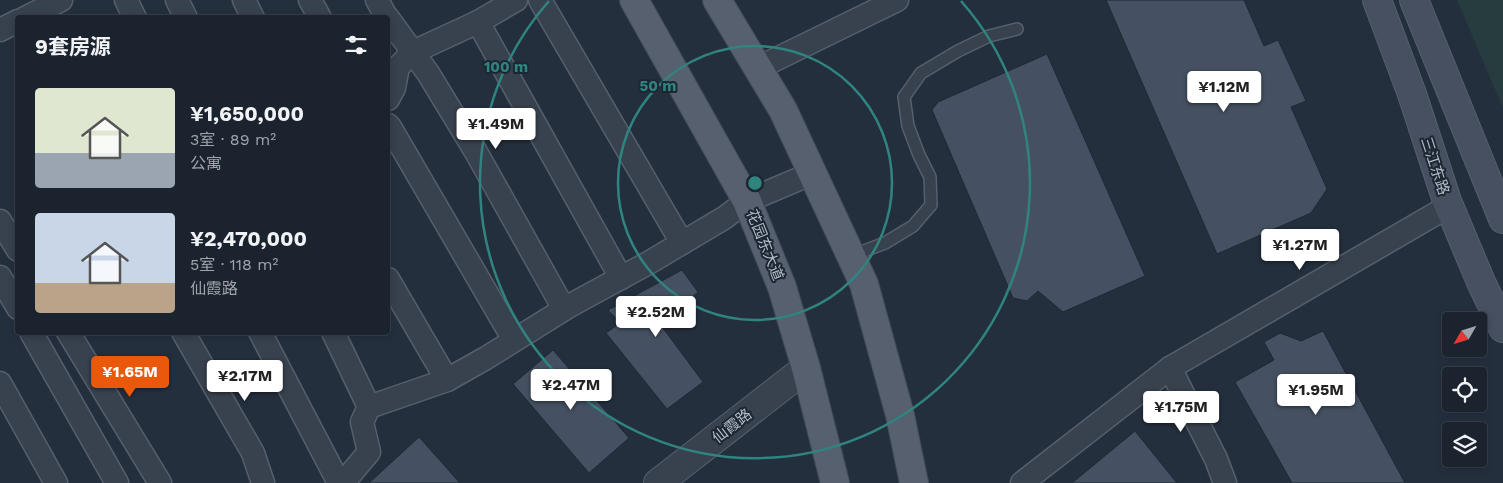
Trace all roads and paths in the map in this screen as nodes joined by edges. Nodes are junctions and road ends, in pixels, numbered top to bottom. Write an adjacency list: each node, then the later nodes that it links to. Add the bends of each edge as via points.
1 (126, 0): 14 (street)
2 (177, 0): 15 (street)
3 (244, 0): 16 (street)
4 (310, 0): 17 (street)
5 (516, 0): 20 (street)
6 (540, 0): 32 (street)
7 (634, 0): 28 (main road, 花园东大道)
8 (717, 0): 24 (main road)
9 (897, 0): 24 (street)
10 (1377, 0): 29 (main road, 三江东路)
11 (1414, 0): 30 (main road)
12 (62, 6): 13 (street)
13 (34, 15)
14 (134, 15)
15 (184, 15)
16 (252, 15)
17 (318, 15)
18 (15, 22): 22 (street)
19 (390, 22): 23 (street)
20 (478, 22): 23 (street); 36 (street)
21 (1017, 28): 34 (lane, via 989,36 921,73 904,97 908,126 930,177 931,205 913,226 884,243)
22 (0, 30)
23 (413, 52): 25 (street, via 398,67); 39 (street, via 476,152)
24 (758, 68): 27 (main road, via 783,110)
25 (390, 95)
26 (390, 127): 46 (street)
27 (813, 173): 28 (street); 34 (main road)
28 (747, 201): 32 (street); 47 (main road, 花园东大道, via 782,287)
29 (1449, 206): 40 (main road, 三江东路); 48 (street)
30 (1503, 219)
31 (0, 222): 33 (street)
32 (682, 243): 36 (street)
33 (11, 250)
34 (851, 256): 59 (main road, via 867,294 900,415)
35 (0, 278): 38 (street)
36 (621, 278): 39 (street)
37 (390, 282): 49 (street)
38 (15, 303)
39 (564, 309): 46 (street)
40 (1503, 328)
41 (33, 335): 53 (street)
42 (70, 335): 54 (street)
43 (184, 335): 55 (street, via 253,453)
44 (262, 335): 56 (street)
45 (334, 335): 51 (street)
46 (514, 340): 49 (street)
47 (806, 368): 57 (street, 仙霞路); 58 (main road, 花园东大道)
48 (1170, 368): 60 (street); 61 (street)
49 (447, 380): 51 (street)
50 (0, 383): 52 (street)
51 (369, 407): 56 (street, via 362,422 369,452)
52 (56, 483)
53 (117, 483)
54 (160, 483)
55 (263, 483)
56 (341, 483)
57 (658, 483)
58 (835, 483)
59 (914, 483)
60 (1022, 483)
61 (1225, 483)

